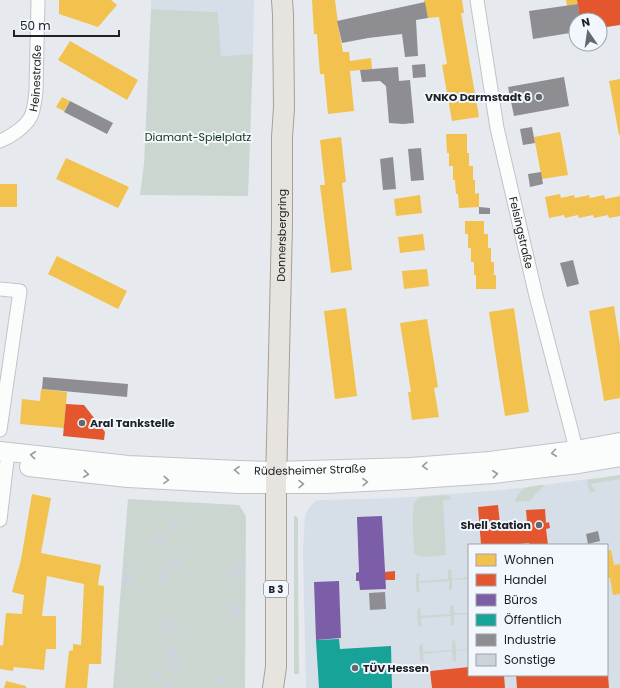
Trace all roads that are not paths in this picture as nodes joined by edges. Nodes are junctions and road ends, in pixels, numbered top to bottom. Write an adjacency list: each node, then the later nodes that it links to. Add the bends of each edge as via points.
1 (38, 0): 4 (street, Heinestraße, via 34,105 30,118 21,128)
2 (282, 0): 11 (main road, Donnersbergring, via 284,108)
3 (476, 0): 8 (street, Felsingstraße, via 497,128)
4 (0, 141)
5 (0, 288): 6 (street, via 20,291)
6 (0, 430)
7 (620, 442): 8 (main road, Rüdesheimer Straße)
8 (577, 457): 9 (main road, Rüdesheimer Straße); 11 (main road, Rüdesheimer Straße, via 516,472 456,477 326,484)
9 (620, 457)
10 (4, 458): 11 (main road, Rüdesheimer Straße, via 128,478 228,484); 12 (street)
11 (276, 477): 13 (main road, B 3)
12 (0, 520)
13 (276, 667): 14 (main road, B 3); 15 (main road, B 3)
14 (273, 688)
15 (280, 688)

